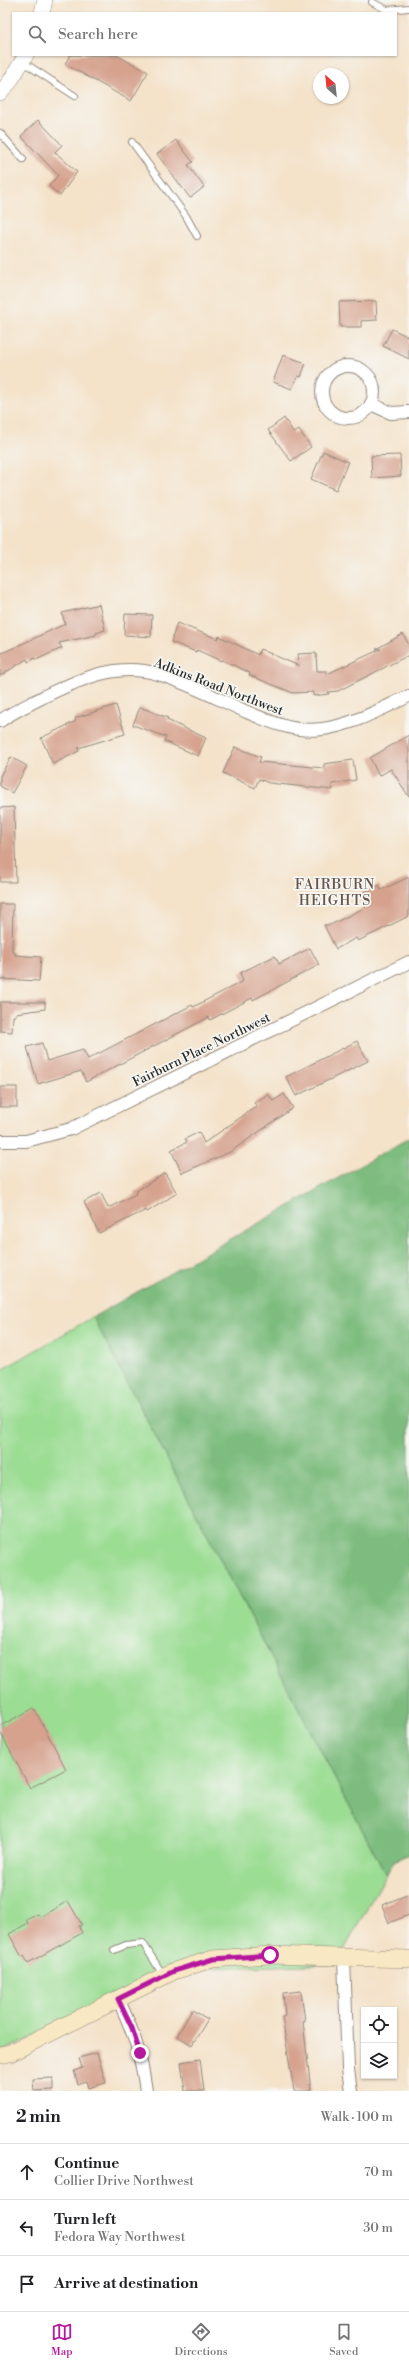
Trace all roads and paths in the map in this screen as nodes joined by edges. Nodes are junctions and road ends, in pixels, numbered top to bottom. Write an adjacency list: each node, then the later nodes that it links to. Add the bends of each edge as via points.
1 (45, 0): 4 (street)
2 (372, 2): 3 (lane, via 387,10)
3 (409, 8)
4 (42, 12)
5 (25, 58): 6 (street); 7 (lane)
6 (0, 93)
7 (75, 96)
8 (0, 133): 10 (lane)
9 (132, 142): 11 (lane, via 186,216)
10 (23, 159)
11 (197, 236)
12 (371, 404): 12 (street, via 374,396 372,383 364,372 357,368 339,368 326,379 322,396 327,407 336,415 347,418 359,416); 13 (street, via 390,413)
13 (409, 412)
14 (409, 696): 15 (street, Adkins Road Northwest, via 360,720 322,730 298,729 274,724 157,674 134,670 110,671 79,680 11,713)
15 (0, 721)
16 (409, 962): 17 (street, Fairburn Place Northwest, via 71,1129 26,1141)
17 (0, 1141)
18 (114, 1950): 21 (lane, via 126,1944 143,1943)
19 (344, 1958): 20 (main road); 21 (main road, via 270,1955 213,1959); 25 (street)
20 (409, 1959)
21 (164, 1976): 22 (main road)
22 (118, 1999): 23 (main road, via 10,2053); 24 (street, via 132,2028 140,2053)
23 (0, 2055)
24 (146, 2091)
25 (351, 2091)

